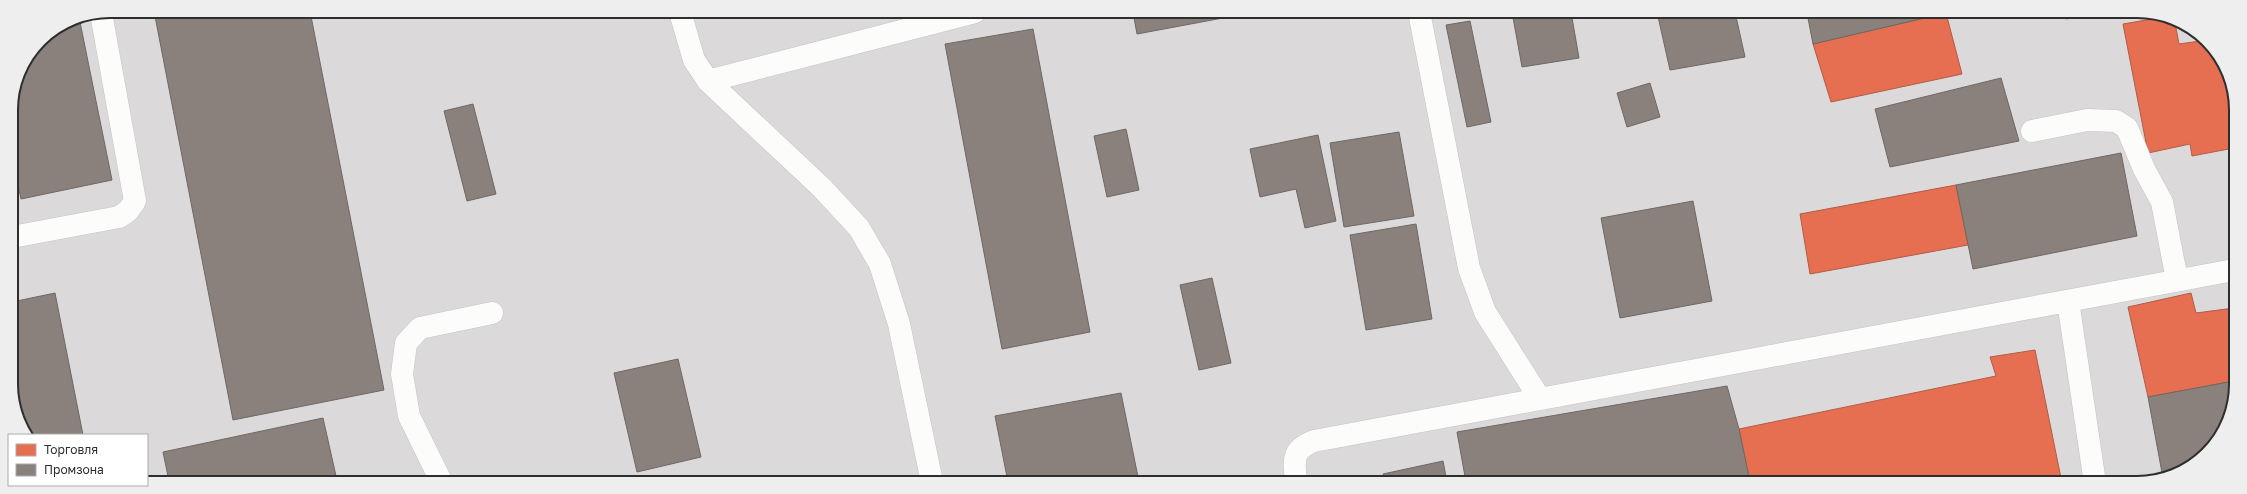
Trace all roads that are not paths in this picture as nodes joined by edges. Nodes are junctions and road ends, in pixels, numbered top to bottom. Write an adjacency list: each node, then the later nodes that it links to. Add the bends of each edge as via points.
1 (682, 18): 5 (lane, via 694,60)
2 (952, 18): 5 (lane)
3 (1419, 18): 12 (lane, via 1476,290 1485,312)
4 (102, 19): 7 (lane, via 135,201 128,212 119,217)
5 (708, 81): 14 (lane, via 822,188 859,228 880,264 899,324)
6 (2032, 130): 9 (lane, via 2087,120 2116,120 2127,128 2144,169 2162,202)
7 (18, 236)
8 (2229, 271): 9 (lane)
9 (2177, 280): 10 (lane)
10 (2068, 301): 12 (lane); 16 (lane)
11 (492, 314): 13 (lane, via 420,328 406,343 402,374 409,416)
12 (1540, 399): 15 (lane, via 1314,441 1302,445 1296,453)
13 (439, 476)
14 (931, 476)
15 (1295, 476)
16 (2094, 476)

